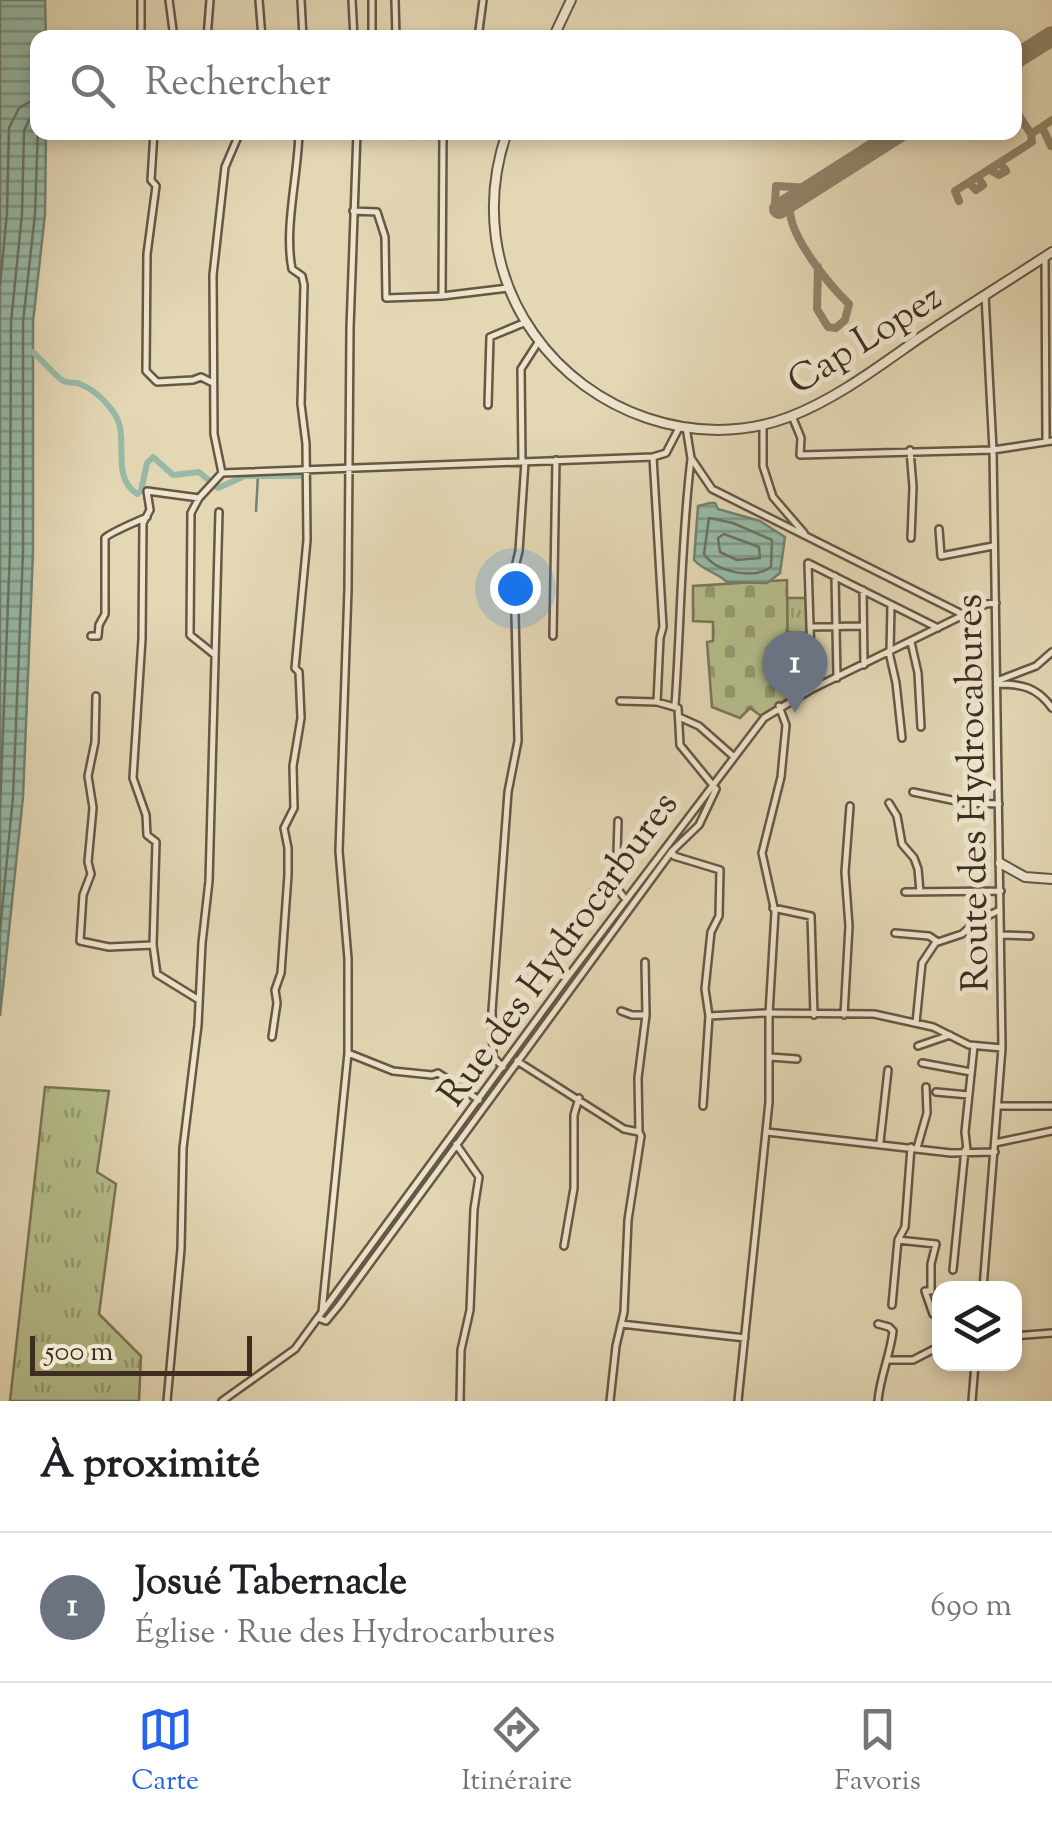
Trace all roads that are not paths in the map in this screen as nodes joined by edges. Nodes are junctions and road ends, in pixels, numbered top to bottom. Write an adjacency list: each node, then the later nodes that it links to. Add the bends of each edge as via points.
1 (141, 0): 11 (street)
2 (170, 0): 12 (street)
3 (210, 0): 13 (street)
4 (259, 0): 14 (street)
5 (302, 0): 15 (street)
6 (352, 0): 16 (street)
7 (372, 0): 17 (street)
8 (395, 0): 18 (street)
9 (483, 0): 19 (street)
10 (572, 0): 20 (street)
11 (141, 30)
12 (173, 30)
13 (208, 30)
14 (261, 30)
15 (303, 30)
16 (354, 30)
17 (372, 30)
18 (396, 30)
19 (479, 30)
20 (557, 30)
21 (153, 140): 35 (street, via 146,370 156,382 201,377)
22 (237, 140): 35 (street, via 225,167 216,240)
23 (298, 140): 48 (street, via 290,254 304,286)
24 (357, 140): 27 (street)
25 (443, 140): 31 (street)
26 (505, 140): 29 (street, Cap Lopez, via 493,216)
27 (353, 211): 31 (street, via 377,212 384,225 386,298); 47 (street)
28 (1049, 255): 30 (street, Cap Lopez); 34 (street)
29 (508, 288): 31 (street); 32 (street, Cap Lopez)
30 (985, 295): 37 (street, Cap Lopez); 42 (street, Route des Hydrocabures)
31 (442, 296)
32 (526, 322): 33 (street, Cap Lopez); 36 (street, via 490,336)
33 (539, 341): 39 (street, Cap Lopez, via 596,394); 46 (street, via 521,369)
34 (1048, 349): 40 (street)
35 (213, 384): 49 (street)
36 (488, 405)
37 (792, 416): 38 (street, Cap Lopez); 41 (street, via 800,455)
38 (763, 424): 39 (street, Cap Lopez); 54 (street, via 763,466 774,497)
39 (683, 427): 43 (street, via 666,453); 44 (street)
40 (1049, 441): 42 (street)
41 (910, 450): 42 (street); 55 (street)
42 (993, 450): 56 (street, Route des Hydrocabures)
43 (653, 456): 45 (street); 78 (street, via 663,627)
44 (691, 458): 54 (street, via 712,489); 79 (street)
45 (556, 460): 46 (street); 67 (street)
46 (524, 462): 47 (street); 127 (street, via 514,571 518,741 508,792 492,1012 493,1057)
47 (350, 468): 48 (street); 122 (street, via 339,851)
48 (306, 470): 49 (street); 118 (street, via 307,540 295,655 301,718 294,808 284,828 287,890)
49 (222, 473): 50 (street)
50 (199, 498): 52 (street, via 146,492); 71 (street, via 190,527 190,635)
51 (219, 512): 71 (street)
52 (147, 517): 66 (street, via 105,538 105,614 98,636); 107 (street, via 133,778 147,835 156,842)
53 (938, 530): 56 (street, via 940,556)
54 (809, 537): 61 (street)
55 (911, 538)
56 (995, 546): 59 (street, Route des Hydrocabures)
57 (835, 576): 58 (street); 63 (street, via 808,563); 64 (street)
58 (863, 590): 60 (street); 62 (street)
59 (996, 603): 61 (street, Rue des Hydrocarbures); 74 (street, Route des Hydrocabures)
60 (891, 604): 65 (street); 69 (street)
61 (964, 615): 65 (street, Rue des Hydrocarbures)
62 (864, 626): 64 (street); 72 (street)
63 (810, 627): 64 (street); 75 (street)
64 (837, 627): 73 (street)
65 (938, 628): 68 (street, Rue des Hydrocarbures)
66 (91, 636)
67 (553, 636)
68 (910, 642): 69 (street, Rue des Hydrocarbures); 83 (street)
69 (890, 652): 72 (street, Rue des Hydrocarbures); 84 (street)
70 (1052, 652): 74 (street)
71 (215, 655): 109 (street)
72 (864, 665): 73 (street, Rue des Hydrocarbures)
73 (837, 678): 75 (street, Rue des Hydrocarbures)
74 (997, 683): 81 (street, via 1035,689); 89 (street, Route des Hydrocabures)
75 (812, 689): 80 (street, Rue des Hydrocarbures)
76 (96, 696): 107 (street, via 88,776 94,808 91,874 84,885 80,941)
77 (620, 701): 78 (street)
78 (657, 702): 79 (street)
79 (675, 705): 82 (street)
80 (779, 706): 85 (street, Rue des Hydrocarbures); 99 (street, via 786,726 762,854)
81 (1052, 708)
82 (679, 718): 85 (street); 86 (street, via 680,744)
83 (921, 727)
84 (902, 738)
85 (734, 756): 86 (street, Rue des Hydrocarbures)
86 (713, 782): 92 (street, via 704,819); 98 (street, Rue des Hydrocarbures)
87 (913, 792): 89 (street)
88 (889, 803): 97 (street, via 902,844 916,862)
89 (999, 804): 93 (street, Route des Hydrocabures)
90 (850, 806): 114 (street)
91 (618, 820): 98 (street, via 616,887)
92 (672, 851): 102 (street); 115 (street, via 720,870 705,988)
93 (1000, 863): 94 (street, via 1025,878); 95 (street, Route des Hydrocabures)
94 (1052, 879)
95 (1001, 891): 97 (street); 100 (street, Route des Hydrocabures)
96 (905, 892): 97 (street)
97 (920, 892)
98 (626, 900): 101 (street, Rue des Hydrocarbures)
99 (774, 908): 112 (street); 113 (street, via 810,916)
100 (1001, 910): 104 (street, Route des Hydrocabures); 106 (street)
101 (607, 924): 102 (street); 124 (street, Rue des Hydrocarbures)
102 (614, 930): 124 (street)
103 (896, 933): 106 (street)
104 (1002, 935): 105 (street); 121 (street, Route des Hydrocabures)
105 (1030, 936)
106 (936, 942): 116 (street, via 922,963)
107 (153, 944): 109 (street, via 158,974)
108 (644, 962): 111 (street)
109 (200, 1000): 162 (street)
110 (621, 1011): 111 (street)
111 (646, 1014): 139 (street)
112 (769, 1014): 113 (street); 115 (street); 123 (street)
113 (814, 1014): 114 (street)
114 (844, 1015): 116 (street)
115 (708, 1016): 135 (street)
116 (916, 1023): 117 (street)
117 (950, 1035): 119 (street); 120 (street)
118 (272, 1037)
119 (918, 1046)
120 (974, 1046): 121 (street); 129 (street)
121 (1002, 1048): 136 (street, Route des Hydrocabures)
122 (348, 1053): 134 (street, via 392,1070 438,1073); 153 (street)
123 (770, 1058): 125 (street); 140 (street)
124 (514, 1059): 127 (street, Rue des Hydrocarbures); 133 (street); 143 (street)
125 (797, 1059)
126 (922, 1063): 129 (street)
127 (503, 1067): 134 (street, Rue des Hydrocarbures)
128 (888, 1070): 142 (street)
129 (971, 1072): 132 (street)
130 (926, 1086): 144 (street, via 927,1113)
131 (936, 1092): 132 (street)
132 (968, 1095): 145 (street)
133 (579, 1098): 139 (street, via 624,1129); 148 (street)
134 (478, 1100): 153 (street, Rue des Hydrocarbures)
135 (702, 1106)
136 (998, 1106): 137 (street); 141 (street, Route des Hydrocabures)
137 (1052, 1106)
138 (1052, 1131): 141 (street)
139 (640, 1132): 154 (street)
140 (767, 1132): 142 (street); 158 (street)
141 (995, 1142): 146 (street, Route des Hydrocabures)
142 (880, 1143): 144 (street)
143 (456, 1144): 153 (street, via 340,1304 326,1321); 164 (street, via 479,1177)
144 (914, 1147): 145 (street); 147 (street)
145 (966, 1150): 146 (street); 149 (street)
146 (995, 1152): 150 (street, Route des Hydrocabures)
147 (898, 1240): 151 (street); 152 (street, via 936,1244 931,1290 925,1291)
148 (564, 1246)
149 (953, 1270)
150 (983, 1281)
151 (892, 1305)
152 (932, 1309)
153 (320, 1315): 163 (street, Rue des Hydrocarbures, via 292,1354)
154 (621, 1324): 158 (street); 165 (street)
155 (878, 1324): 160 (street, via 892,1331)
156 (1052, 1333): 157 (street)
157 (1022, 1335)
158 (745, 1338): 166 (street)
159 (932, 1350): 160 (street, via 913,1360)
160 (889, 1360): 167 (street)
161 (975, 1371): 168 (street)
162 (167, 1401)
163 (222, 1401)
164 (460, 1401)
165 (610, 1401)
166 (738, 1401)
167 (878, 1401)
168 (972, 1401)

